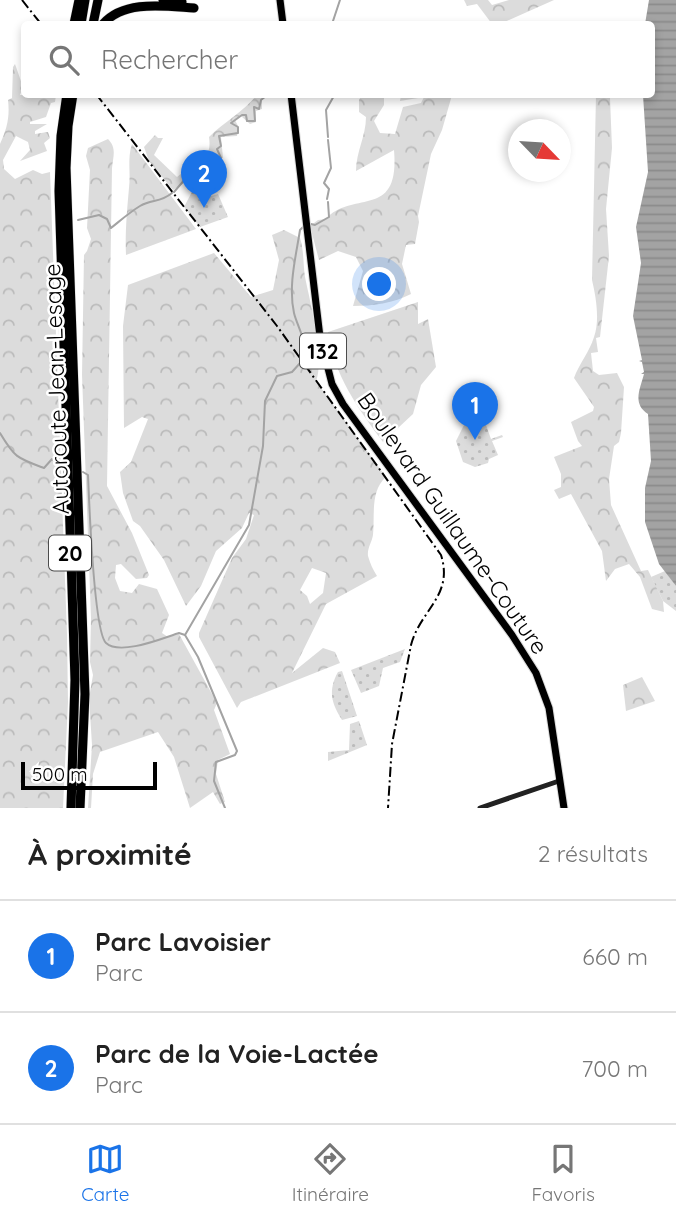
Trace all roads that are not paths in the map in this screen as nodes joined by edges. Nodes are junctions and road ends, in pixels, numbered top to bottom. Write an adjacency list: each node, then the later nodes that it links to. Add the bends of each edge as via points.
1 (73, 0): 7 (highway)
2 (79, 0): 8 (highway)
3 (85, 0): 9 (highway)
4 (96, 0): 10 (highway)
5 (163, 0): 11 (highway, via 194,6 134,6)
6 (280, 0): 12 (main road)
7 (73, 21)
8 (74, 21)
9 (81, 21)
10 (91, 21)
11 (106, 21)
12 (283, 21)
13 (63, 98): 17 (highway, Autoroute Jean-Lesage / 20, via 57,197 75,680)
14 (77, 98): 18 (highway, Autoroute Jean-Lesage / 20, via 69,238 85,682)
15 (291, 98): 16 (main road, Boulevard Guillaume-Couture / 132, via 320,337 332,384 536,673 549,708)
16 (559, 781): 19 (main road); 20 (main road, Boulevard Guillaume-Couture / 132)
17 (71, 808)
18 (80, 808)
19 (480, 808)
20 (564, 808)

